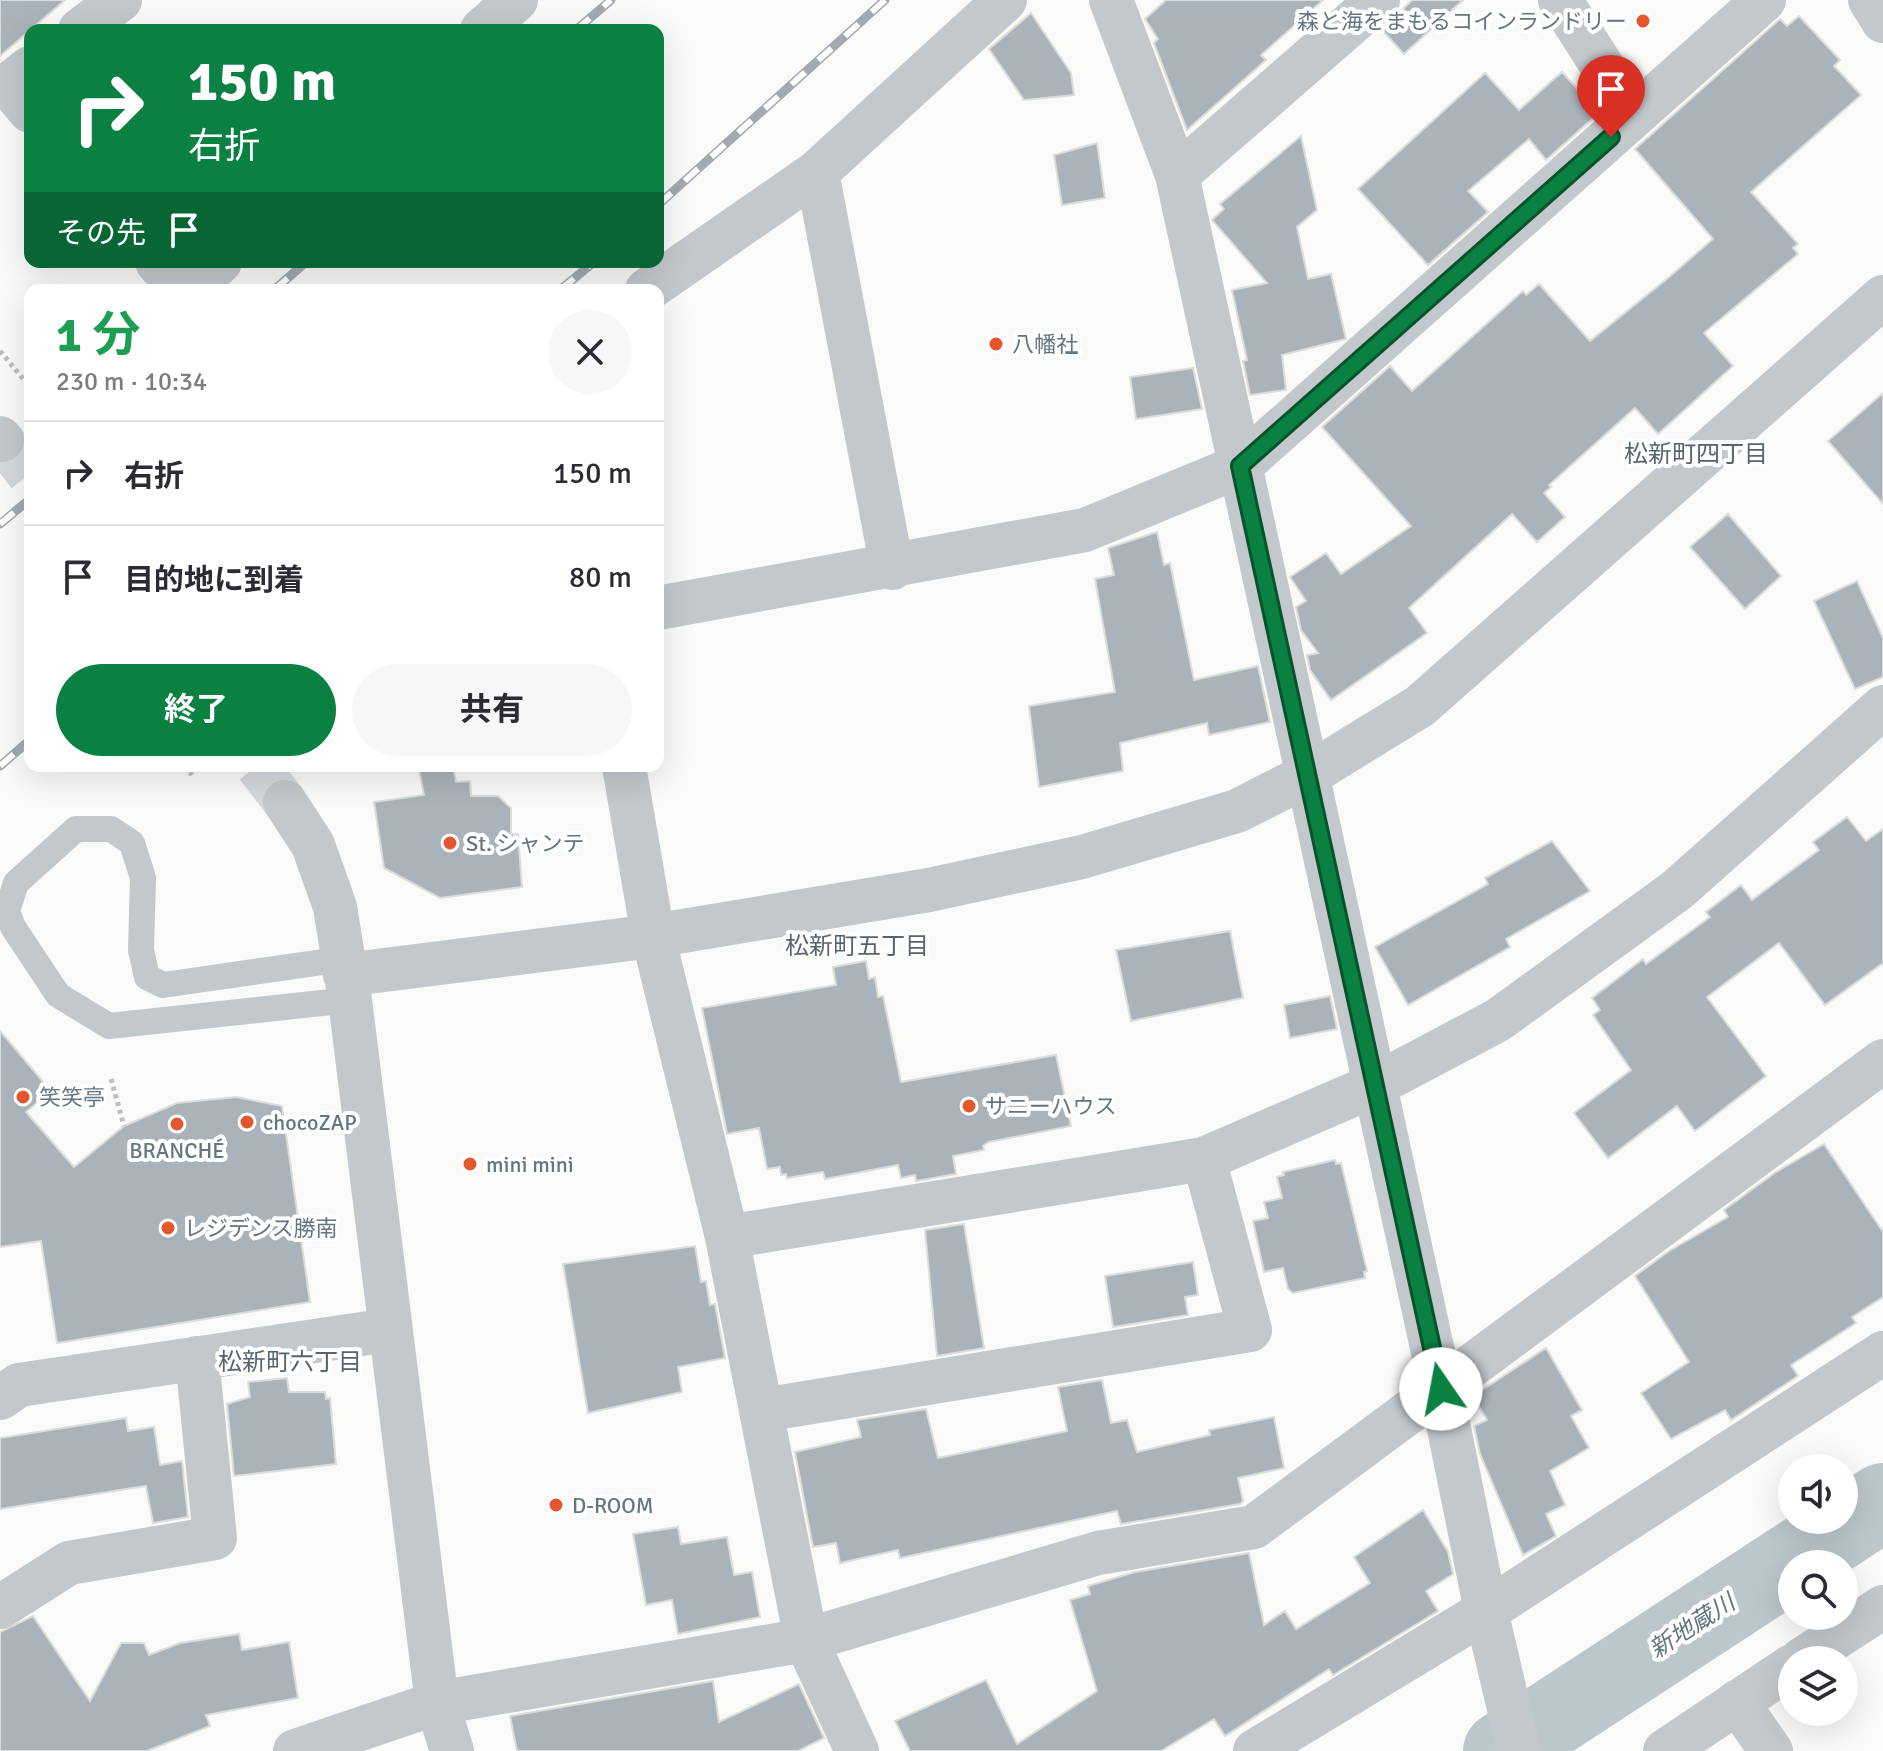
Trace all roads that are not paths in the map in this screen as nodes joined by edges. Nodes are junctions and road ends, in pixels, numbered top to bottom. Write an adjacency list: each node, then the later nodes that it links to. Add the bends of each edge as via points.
1 (120, 0): 10 (street)
2 (516, 0): 11 (street)
3 (1005, 0): 15 (street)
4 (1111, 0): 16 (street)
5 (1378, 0): 16 (street)
6 (1560, 0): 14 (street)
7 (1764, 0): 14 (street)
8 (1870, 0): 9 (street)
9 (1883, 21)
10 (88, 24)
11 (489, 24)
12 (24, 73): 13 (street, via 8,85)
13 (24, 104)
14 (1634, 116): 23 (street)
15 (817, 172): 21 (street); 24 (street)
16 (1177, 175): 23 (street)
17 (162, 268): 19 (street)
18 (213, 268): 20 (street)
19 (176, 284)
20 (195, 284)
21 (656, 284)
22 (1883, 297): 28 (street, via 1420,706)
23 (1240, 466): 24 (street, via 1085,530); 28 (street)
24 (892, 568): 25 (street)
25 (664, 607)
26 (1883, 707): 33 (street, via 1677,890 1498,1020)
27 (625, 772): 30 (street)
28 (1308, 775): 30 (street, via 1237,811 1082,857 929,890); 33 (street)
29 (285, 802): 31 (street, via 313,845 335,907)
30 (653, 936): 31 (street); 35 (street)
31 (346, 978): 31 (lane, via 109,1026 58,995 7,911 16,883 76,829 111,829 132,843 143,878 141,950 147,977 163,985); 36 (street)
32 (1883, 1061): 40 (street)
33 (1375, 1085): 34 (street); 40 (street)
34 (1204, 1159): 35 (street); 41 (street, via 1250,1330)
35 (727, 1237): 41 (street)
36 (389, 1330): 38 (street); 49 (street)
37 (1883, 1353): 44 (street)
38 (197, 1358): 39 (street); 42 (street, via 215,1538 69,1563)
39 (6, 1382)
40 (1441, 1389): 44 (street); 45 (street, via 1254,1527 1098,1553)
41 (763, 1410): 45 (street)
42 (0, 1607)
43 (1883, 1607): 46 (street)
44 (1486, 1611): 53 (street); 54 (street)
45 (806, 1640): 49 (street); 52 (street)
46 (1823, 1646)
47 (1778, 1675): 48 (street)
48 (1737, 1702): 55 (street); 56 (street)
49 (437, 1703): 50 (street); 51 (street)
50 (295, 1751)
51 (452, 1751)
52 (857, 1751)
53 (1255, 1751)
54 (1519, 1751)
55 (1665, 1751)
56 (1771, 1751)

